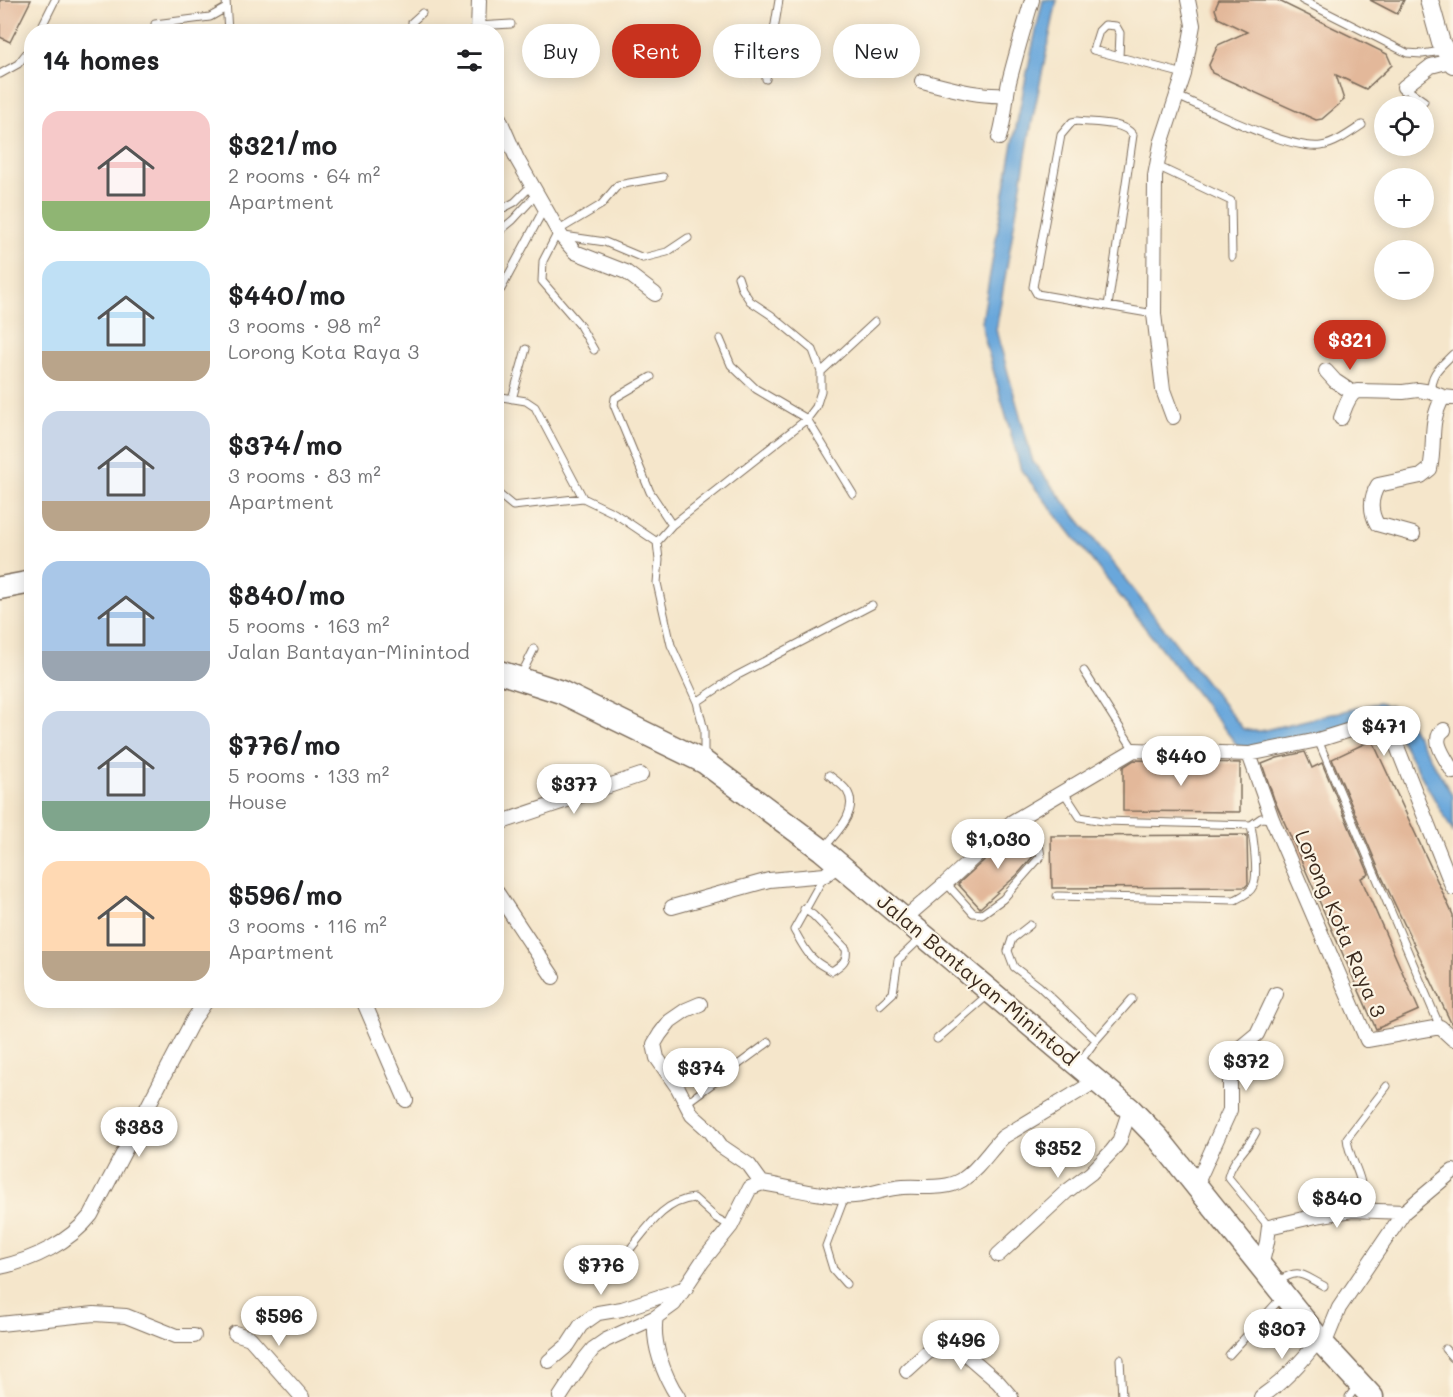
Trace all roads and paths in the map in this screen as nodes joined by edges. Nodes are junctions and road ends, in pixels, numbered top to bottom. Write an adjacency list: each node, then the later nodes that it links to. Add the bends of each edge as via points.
1 (56, 0): 11 (lane)
2 (479, 0): 15 (street)
3 (779, 0): 23 (lane)
4 (1032, 0): 26 (street)
5 (1188, 0): 22 (street, via 1193,26)
6 (1302, 0): 20 (lane, via 1407,53)
7 (1429, 0): 20 (street)
8 (1436, 0): 20 (street)
9 (226, 4): 12 (lane, via 210,17); 13 (lane)
10 (422, 13): 14 (lane)
11 (43, 24)
12 (155, 24)
13 (227, 24)
14 (412, 24)
15 (478, 24)
16 (511, 24): 17 (lane)
17 (504, 25)
18 (24, 56): 21 (lane)
19 (1119, 57): 19 (lane, via 1120,33 1116,26 1104,25 1098,31 1093,50); 22 (lane)
20 (1450, 57): 25 (street)
21 (0, 74)
22 (1184, 74): 27 (street)
23 (766, 79)
24 (922, 81): 26 (street, via 988,96)
25 (1404, 87): 28 (lane)
26 (1007, 95): 31 (street)
27 (1177, 96): 29 (lane, via 1290,144 1321,146); 32 (street)
28 (1418, 96)
29 (1362, 125)
30 (504, 129): 34 (street)
31 (999, 138)
32 (1157, 166): 40 (lane, via 1231,201); 45 (street)
33 (663, 177): 38 (lane, via 618,185 601,205)
34 (534, 190): 35 (street); 36 (lane); 37 (lane)
35 (544, 207): 38 (street); 42 (lane)
36 (504, 208)
37 (504, 227)
38 (560, 232): 39 (lane, via 605,242 643,258 667,252); 43 (street, via 574,252 626,272); 49 (lane, via 543,261 542,281 579,324)
39 (688, 237)
40 (1232, 257)
41 (738, 277): 51 (lane, via 750,301 813,350)
42 (504, 283)
43 (655, 294)
44 (1108, 306): 44 (lane, via 1133,135 1122,126 1077,121 1061,135 1033,287 1037,294); 45 (lane)
45 (1154, 314): 58 (street, via 1163,390)
46 (875, 322): 51 (lane)
47 (720, 339): 60 (lane, via 731,365 756,389)
48 (526, 350): 57 (lane)
49 (594, 350)
50 (1453, 354): 55 (lane, via 1431,381)
51 (821, 372): 60 (lane, via 821,391)
52 (1326, 372): 54 (street)
53 (651, 377): 64 (lane, via 615,398 614,405 650,492)
54 (1353, 393): 55 (street, via 1418,390); 59 (street)
55 (1442, 396): 65 (street, via 1434,412 1430,469 1421,476 1378,485 1373,493 1371,514 1377,524)
56 (504, 398): 57 (lane)
57 (512, 399): 62 (lane, via 535,407)
58 (1173, 417)
59 (1341, 418)
60 (807, 419): 61 (lane); 64 (lane)
61 (853, 495)
62 (583, 498): 63 (lane, via 513,506); 66 (lane)
63 (504, 499)
64 (672, 525): 66 (lane)
65 (1413, 534)
66 (657, 542): 74 (lane, via 657,583 671,645)
67 (24, 584): 68 (main road)
68 (0, 588)
69 (872, 604): 74 (lane, via 736,676)
70 (534, 649): 73 (lane)
71 (1084, 671): 77 (lane)
72 (504, 672): 73 (main road, Jalan Bantayan-Minintod)
73 (520, 677): 79 (main road, Jalan Bantayan-Minintod, via 561,692)
74 (697, 702): 79 (lane, via 704,730)
75 (1444, 730): 80 (street, via 1437,737)
76 (1318, 740): 78 (street); 90 (street, via 1376,722 1387,727); 106 (lane)
77 (1134, 750): 78 (street); 83 (street)
78 (1249, 754): 84 (street, Lorong Kota Raya 3)
79 (704, 762): 88 (main road, Jalan Bantayan-Minintod)
80 (1453, 772)
81 (830, 775): 88 (lane, via 848,793 850,805)
82 (641, 776): 85 (street)
83 (1063, 792): 86 (street); 87 (lane, via 1080,817)
84 (1272, 819): 87 (lane, via 1261,818); 106 (street, Lorong Kota Raya 3, via 1366,1041)
85 (504, 821)
86 (1012, 822): 89 (street); 89 (lane, via 1039,845 1041,856 1003,899 982,914 973,913)
87 (1251, 825): 91 (lane, via 1255,885 1235,900)
88 (829, 863): 93 (street); 94 (lane); 95 (main road, Jalan Bantayan-Minintod)
89 (946, 883): 95 (street)
90 (1453, 888)
91 (1058, 896)
92 (504, 903): 98 (street)
93 (672, 907)
94 (804, 909): 94 (lane, via 846,949 844,963 832,971 815,963 794,930)
95 (904, 919): 97 (main road, Jalan Bantayan-Minintod)
96 (1029, 925): 109 (lane, via 1012,939 1008,951 1014,967)
97 (924, 936): 99 (main road, Jalan Bantayan-Minintod); 103 (lane, via 898,960 893,993)
98 (553, 978)
99 (991, 992): 107 (lane); 111 (main road, Jalan Bantayan-Minintod)
100 (1276, 994): 120 (street, via 1257,1034 1227,1063 1230,1110)
101 (1132, 999): 109 (lane)
102 (700, 1004): 115 (street, via 670,1021 654,1044 657,1058)
103 (880, 1005)
104 (201, 1008): 129 (street, via 91,1215 74,1234)
105 (366, 1008): 114 (street)
106 (1440, 1027): 108 (street)
107 (937, 1039)
108 (1453, 1039)
109 (1096, 1040): 111 (lane)
110 (769, 1042): 115 (lane)
111 (1077, 1065): 112 (main road, Jalan Bantayan-Minintod)
112 (1096, 1081): 116 (main road, Jalan Bantayan-Minintod); 121 (street, via 1004,1137 962,1180 950,1185)
113 (1387, 1086): 122 (lane, via 1347,1138 1362,1182 1360,1203)
114 (406, 1100)
115 (686, 1103): 119 (street, via 692,1115 722,1146 748,1165)
116 (1130, 1109): 120 (main road, Jalan Bantayan-Minintod); 127 (street, via 1112,1151)
117 (1256, 1132): 125 (lane, via 1230,1166 1228,1177)
118 (1453, 1171): 123 (street)
119 (762, 1183): 121 (street); 124 (street, via 750,1188)
120 (1196, 1185): 130 (main road, Jalan Bantayan-Minintod)
121 (845, 1196): 132 (lane, via 825,1246 833,1269)
122 (1353, 1210): 123 (street); 125 (street)
123 (1404, 1212): 140 (street, via 1339,1308)
124 (731, 1226): 126 (lane, via 694,1197 684,1199 664,1209); 134 (street)
125 (1269, 1227): 130 (street)
126 (626, 1254)
127 (998, 1255)
128 (0, 1257): 129 (street)
129 (20, 1263): 131 (street)
130 (1261, 1266): 135 (main road, Jalan Bantayan-Minintod)
131 (0, 1267)
132 (846, 1284)
133 (1324, 1286): 135 (lane, via 1302,1274 1290,1274)
134 (686, 1288): 136 (street, via 674,1304); 145 (street, via 598,1313 581,1325 568,1345)
135 (1280, 1289): 140 (main road, Jalan Bantayan-Minintod); 142 (lane)
136 (656, 1317): 149 (street, via 593,1348); 150 (street, via 655,1342)
137 (0, 1324): 139 (street, via 94,1314 126,1316 176,1336)
138 (234, 1333): 148 (street, via 250,1338)
139 (194, 1336)
140 (1322, 1342): 147 (main road, Jalan Bantayan-Minintod); 153 (street)
141 (1445, 1349): 143 (lane)
142 (1229, 1355)
143 (1453, 1358)
144 (1120, 1359): 152 (lane)
145 (549, 1361)
146 (907, 1371): 151 (street, via 929,1351 961,1350)
147 (1360, 1392)
148 (302, 1397)
149 (560, 1397)
150 (678, 1397)
151 (1011, 1397)
152 (1122, 1397)
153 (1261, 1397)

